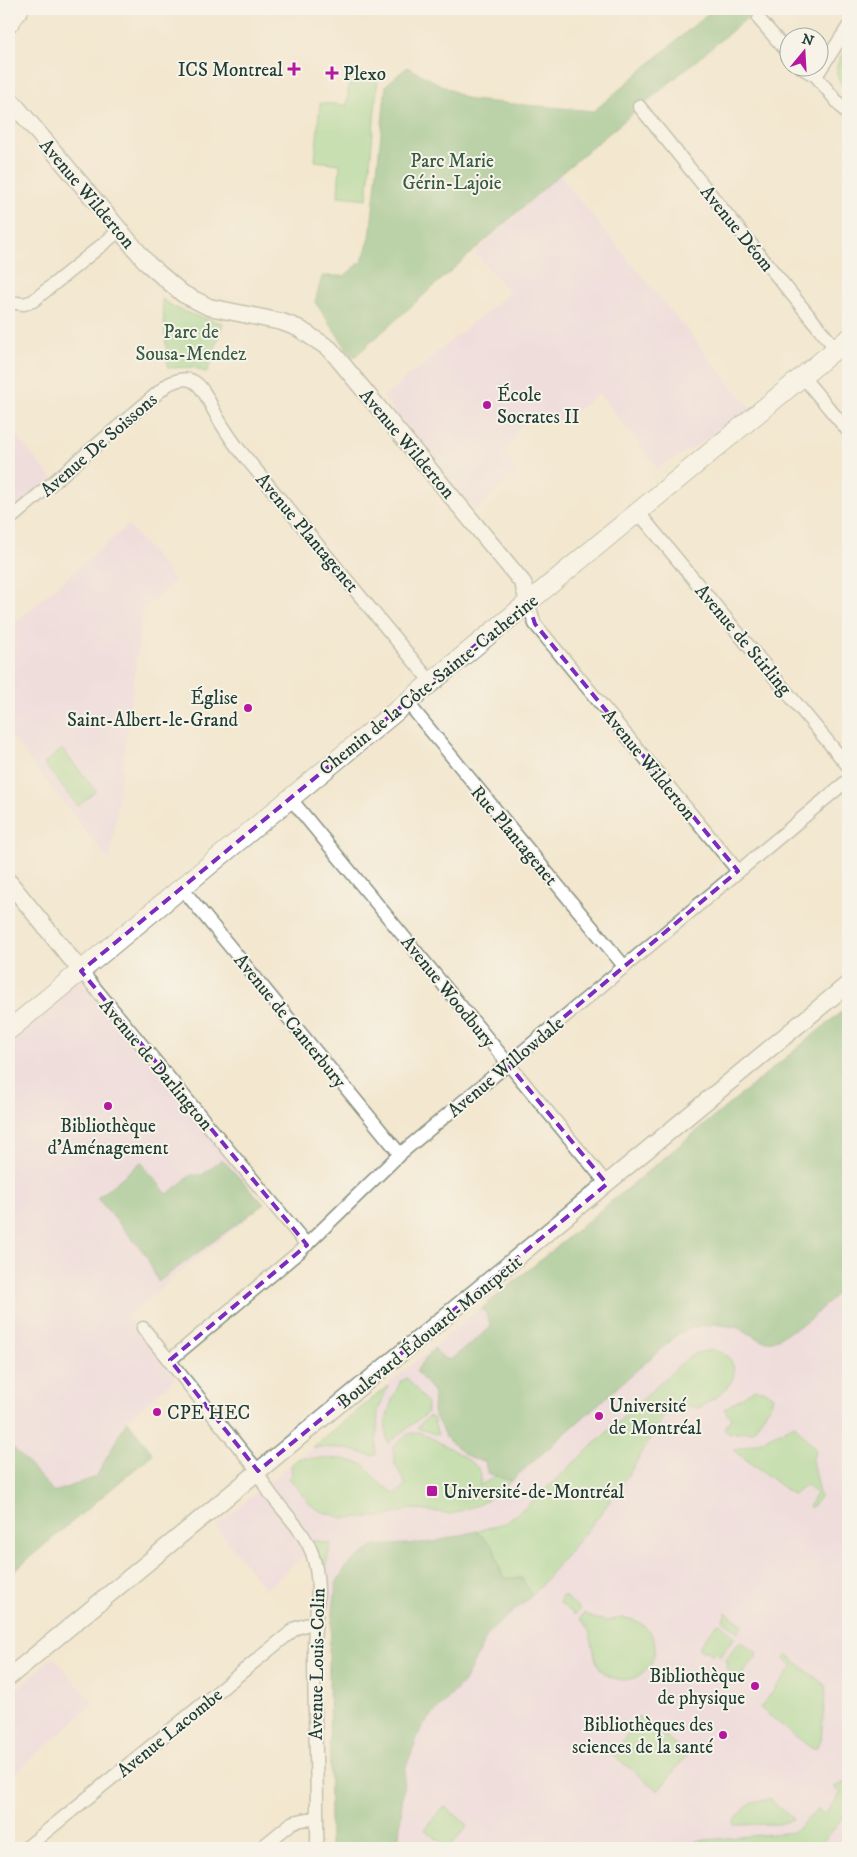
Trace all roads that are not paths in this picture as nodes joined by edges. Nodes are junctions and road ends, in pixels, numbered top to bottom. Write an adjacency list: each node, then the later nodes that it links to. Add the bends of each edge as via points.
1 (19, 9): 3 (main road)
2 (759, 19): 5 (street)
3 (9, 23)
4 (848, 27): 6 (street)
5 (780, 43)
6 (830, 55)
7 (818, 78): 10 (street)
8 (9, 98): 11 (street, Avenue Wilderton)
9 (639, 106): 13 (street, Avenue Déom)
10 (848, 115)
11 (119, 231): 12 (street, via 32,301 24,304); 19 (street, Avenue Wilderton, via 159,275 196,302 223,311 282,322 298,328 330,349 524,583)
12 (9, 302)
13 (842, 344): 14 (main road, Chemin de la Côte-Sainte-Catherine)
14 (802, 376): 16 (street); 17 (main road, Chemin de la Côte-Sainte-Catherine)
15 (191, 380): 18 (street, Avenue De Soissons, via 182,378 167,385); 20 (street, Avenue Plantagenet, via 204,391 237,447)
16 (848, 431)
17 (638, 512): 19 (main road, Chemin de la Côte-Sainte-Catherine); 22 (street, Avenue de Stirling)
18 (9, 520)
19 (528, 602): 20 (main road, Chemin de la Côte-Sainte-Catherine); 25 (street, Avenue Wilderton, via 533,621)
20 (431, 682): 21 (main road, Chemin de la Côte-Sainte-Catherine)
21 (407, 702): 24 (main road, Chemin de la Côte-Sainte-Catherine); 28 (street, Rue Plantagenet)
22 (848, 766)
23 (848, 780): 25 (street, Avenue Willowdale)
24 (290, 798): 27 (main road, Chemin de la Côte-Sainte-Catherine); 32 (street, Avenue Woodbury)
25 (738, 871): 28 (street, Avenue Willowdale)
26 (9, 882): 29 (street, Avenue de Darlington)
27 (181, 887): 29 (main road, Chemin de la Côte-Sainte-Catherine); 33 (street, Avenue de Canterbury)
28 (624, 966): 32 (street, Avenue Willowdale)
29 (81, 971): 31 (main road, Chemin de la Côte-Sainte-Catherine); 35 (street, Avenue de Darlington)
30 (848, 984): 34 (street, Boulevard Édouard-Montpetit)
31 (9, 1030)
32 (508, 1064): 33 (street, Avenue Willowdale); 34 (street, Avenue Woodbury)
33 (400, 1154): 35 (street, Avenue Willowdale)
34 (607, 1184): 38 (street, Boulevard Édouard-Montpetit)
35 (307, 1245): 37 (street, Avenue Willowdale)
36 (143, 1328): 37 (street, Avenue Louis-Colin)
37 (170, 1360): 38 (street, Avenue Louis-Colin)
38 (258, 1471): 39 (street, Avenue Louis-Colin, via 269,1494 302,1531 312,1554 320,1593); 40 (street, Boulevard Édouard-Montpetit)
39 (315, 1622): 41 (street, Avenue Louis-Colin); 42 (street, Avenue Lacombe, via 296,1628)
40 (9, 1677)
41 (317, 1817): 43 (street, via 292,1822); 44 (street, Avenue Louis-Colin)
42 (26, 1848)
43 (261, 1848)
44 (317, 1848)

